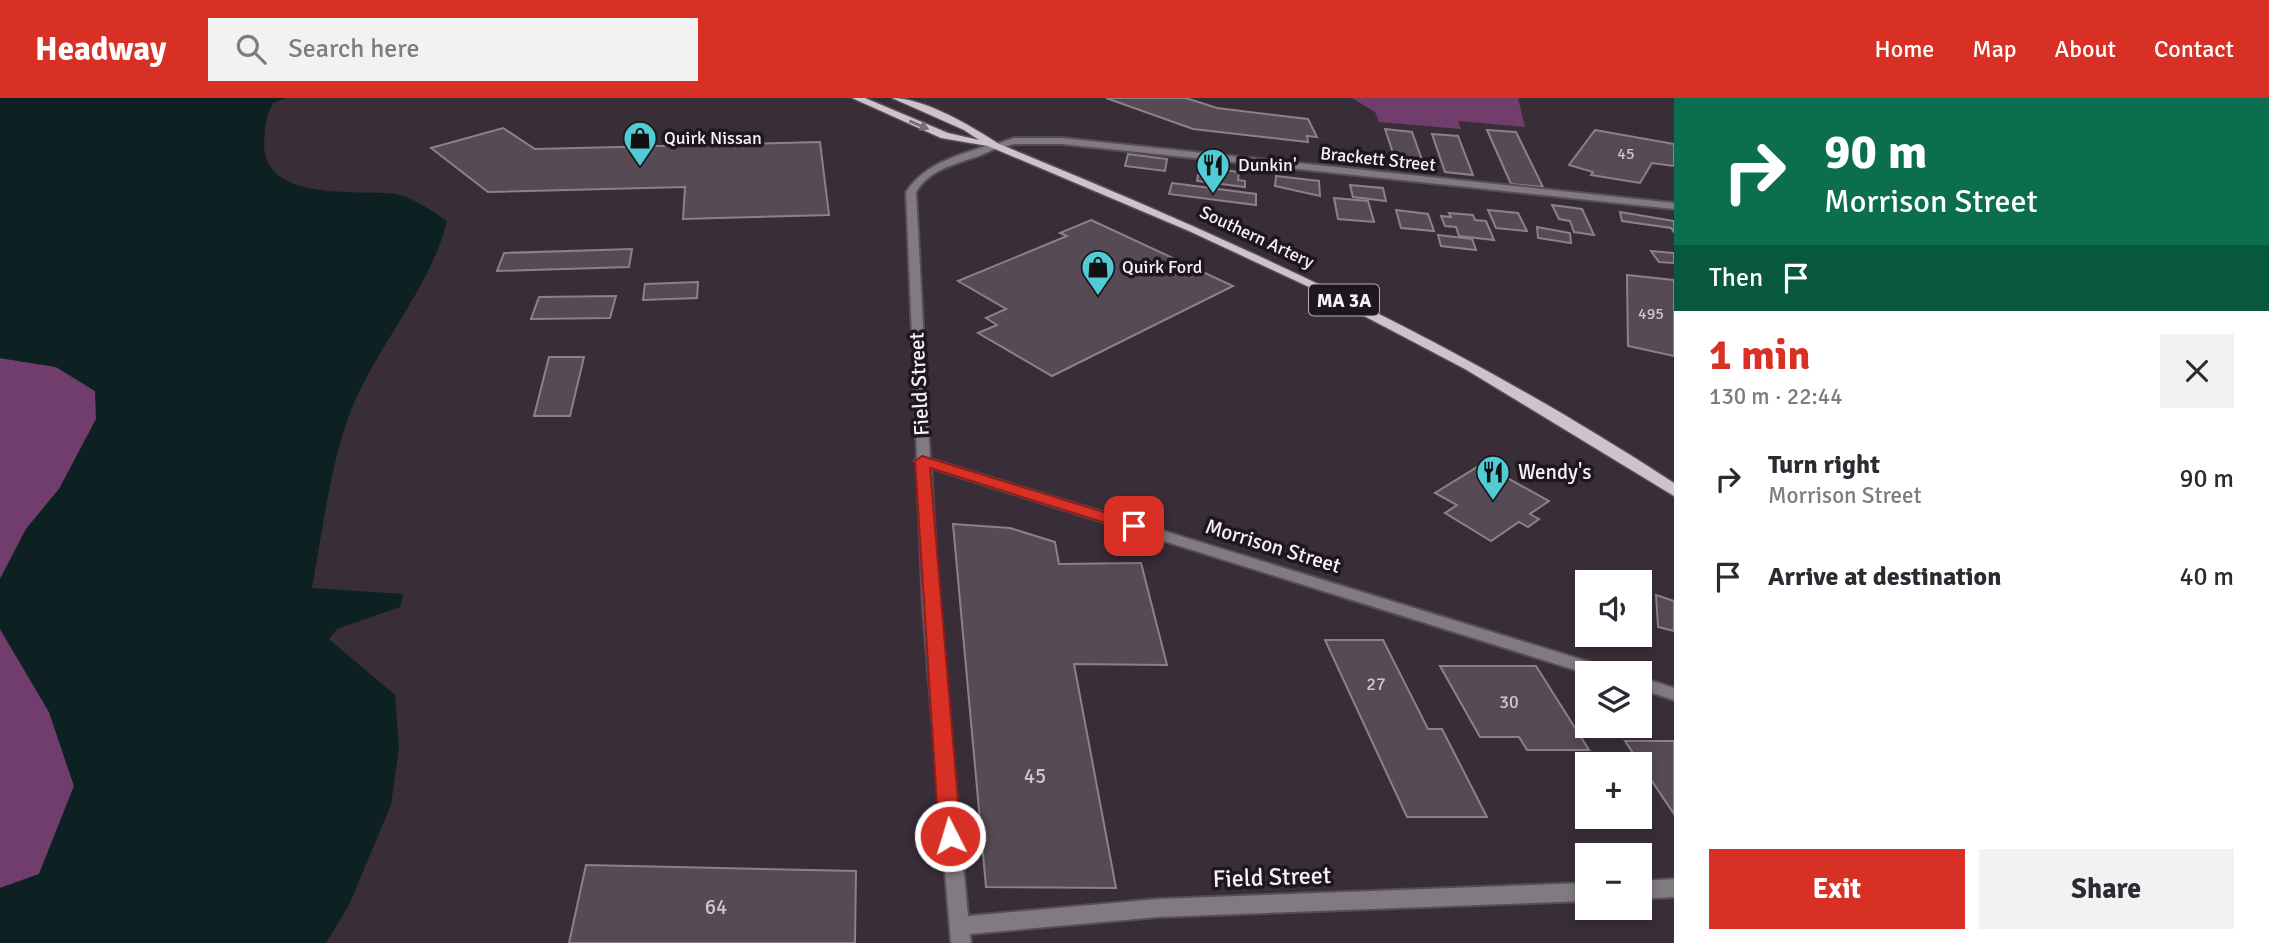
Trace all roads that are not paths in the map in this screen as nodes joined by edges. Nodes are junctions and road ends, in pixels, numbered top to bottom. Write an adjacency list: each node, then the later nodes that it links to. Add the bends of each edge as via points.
1 (857, 98): 3 (main road, Southern Artery / MA 3A, one-way to 3, via 945,136)
2 (897, 98): 3 (main road, Southern Artery / MA 3A, via 968,128)
3 (995, 146): 4 (street, Brackett Street, via 1014,141 1062,141); 5 (street, Field Street, via 928,174 911,192); 6 (main road, Southern Artery / MA 3A, via 1199,231 1321,288 1511,391)
4 (1674, 206)
5 (922, 461): 7 (street, Morrison Street); 13 (street, Field Street)
6 (1674, 491)
7 (1575, 663)
8 (1652, 687): 9 (street)
9 (1674, 694)
10 (1674, 888): 11 (street)
11 (1652, 889)
12 (1575, 892): 13 (street, Field Street, via 1158,908)
13 (961, 934)

